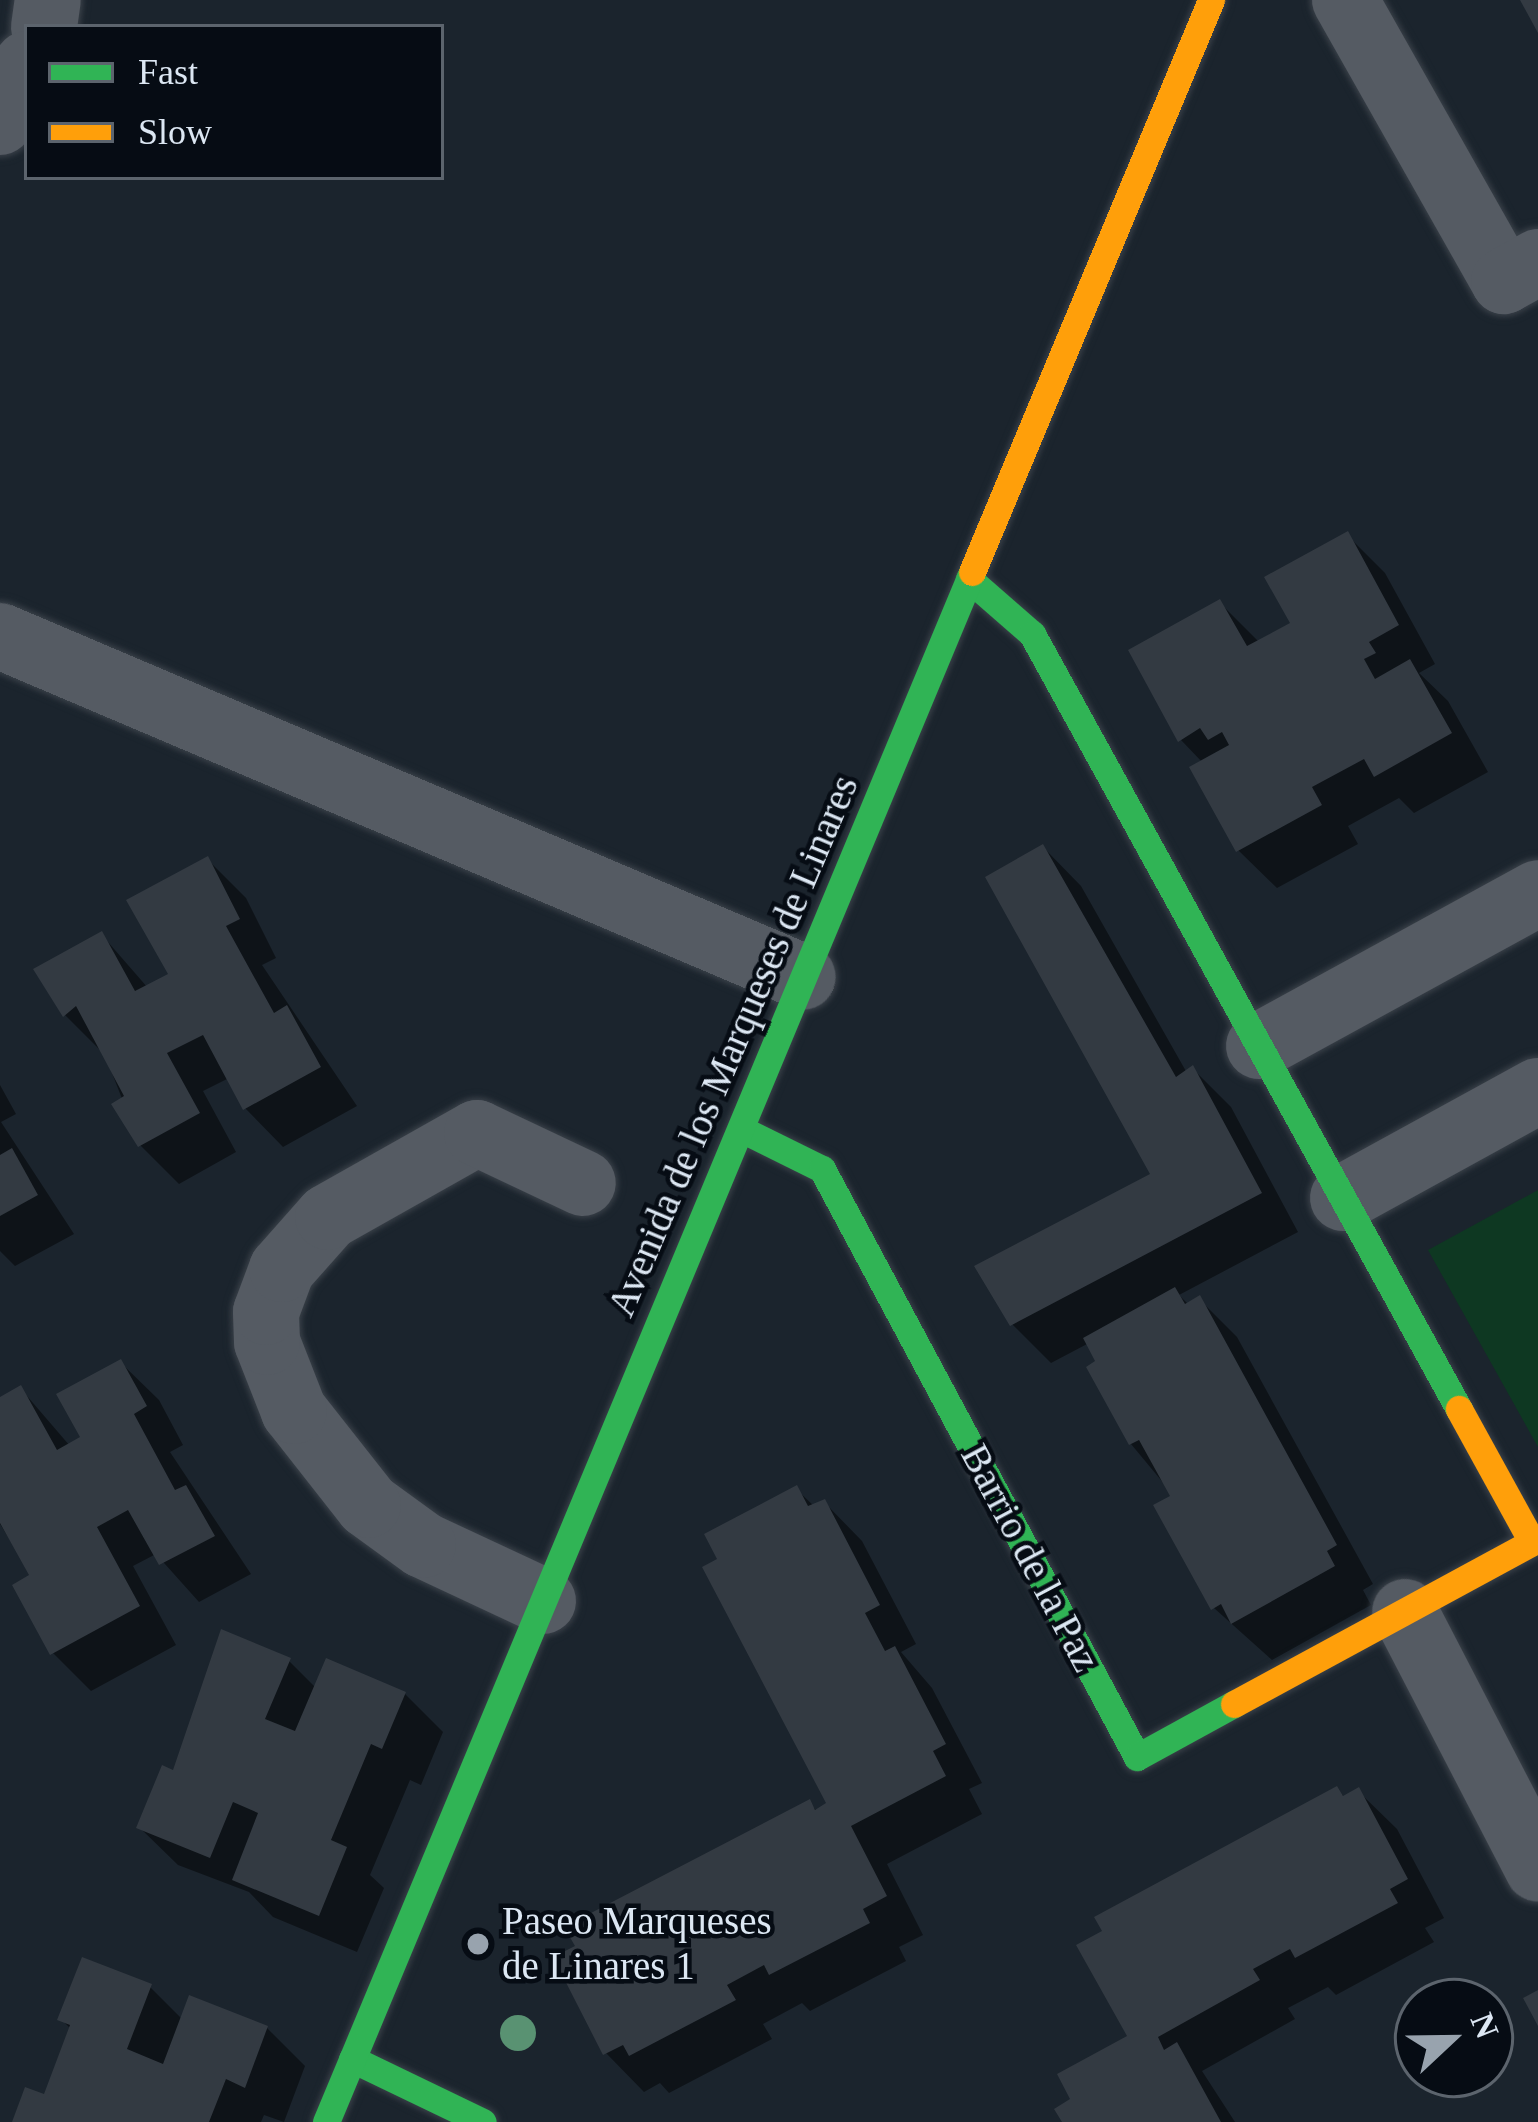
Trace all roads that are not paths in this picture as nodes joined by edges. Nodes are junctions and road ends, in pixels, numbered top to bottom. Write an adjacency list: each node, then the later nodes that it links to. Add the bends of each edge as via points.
1 (1211, 0): 6 (street, Avenida de los Marqueses de Linares)
2 (1345, 0): 5 (street, via 1504,281)
3 (24, 70): 4 (street)
4 (0, 122)
5 (1538, 262)
6 (969, 579): 9 (street, Avenida de los Marqueses de Linares); 10 (street, Barrio de la Paz, via 1032,634)
7 (0, 636): 9 (street)
8 (1538, 893): 10 (street)
9 (803, 977): 12 (street, Avenida de los Marqueses de Linares)
10 (1259, 1046): 14 (street, Barrio de la Paz)
11 (1538, 1091): 14 (street)
12 (741, 1129): 15 (street, Avenida de los Marqueses de Linares); 16 (street, Barrio de la Paz, via 822,1169 1137,1757)
13 (583, 1183): 15 (street, via 477,1132 328,1217 282,1269 266,1312 267,1342 294,1411 368,1505 423,1545)
14 (1343, 1198): 16 (street, Barrio de la Paz, via 1532,1542)
15 (543, 1601): 18 (street, Avenida de los Marqueses de Linares)
16 (1405, 1612): 17 (street)
17 (1538, 1869)
18 (352, 2060): 19 (street, Avenida de los Marqueses de Linares); 20 (street)
19 (326, 2122)
20 (483, 2122)

